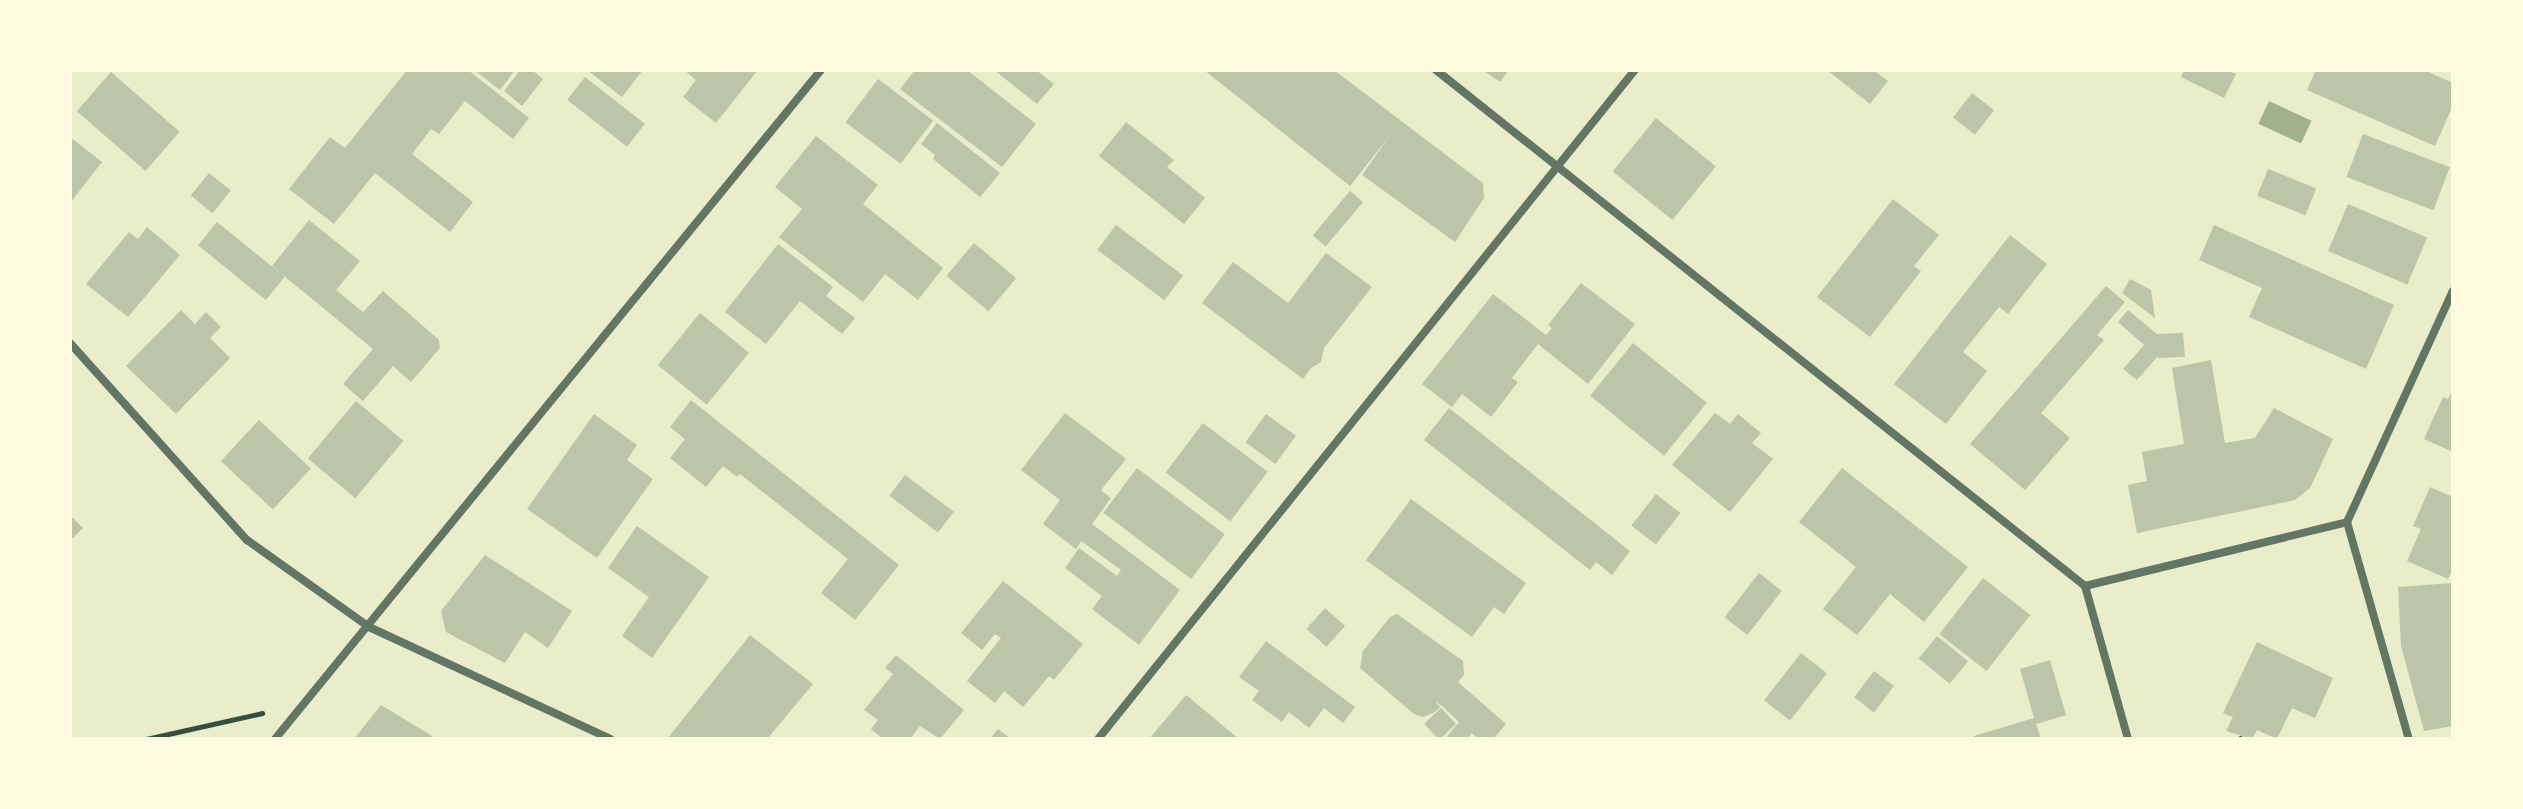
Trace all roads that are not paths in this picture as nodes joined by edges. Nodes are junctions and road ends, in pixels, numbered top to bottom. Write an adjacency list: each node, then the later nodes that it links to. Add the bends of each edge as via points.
1 (821, 70): 9 (street)
2 (1436, 70): 4 (street)
3 (1635, 70): 4 (street)
4 (1559, 167): 8 (street); 12 (street)
5 (2453, 291): 7 (street)
6 (70, 343): 9 (street, via 247,540)
7 (2347, 522): 8 (street); 14 (street)
8 (2085, 586): 13 (street)
9 (369, 627): 10 (street); 11 (street)
10 (275, 739)
11 (610, 739)
12 (1098, 739)
13 (2128, 739)
14 (2409, 739)

